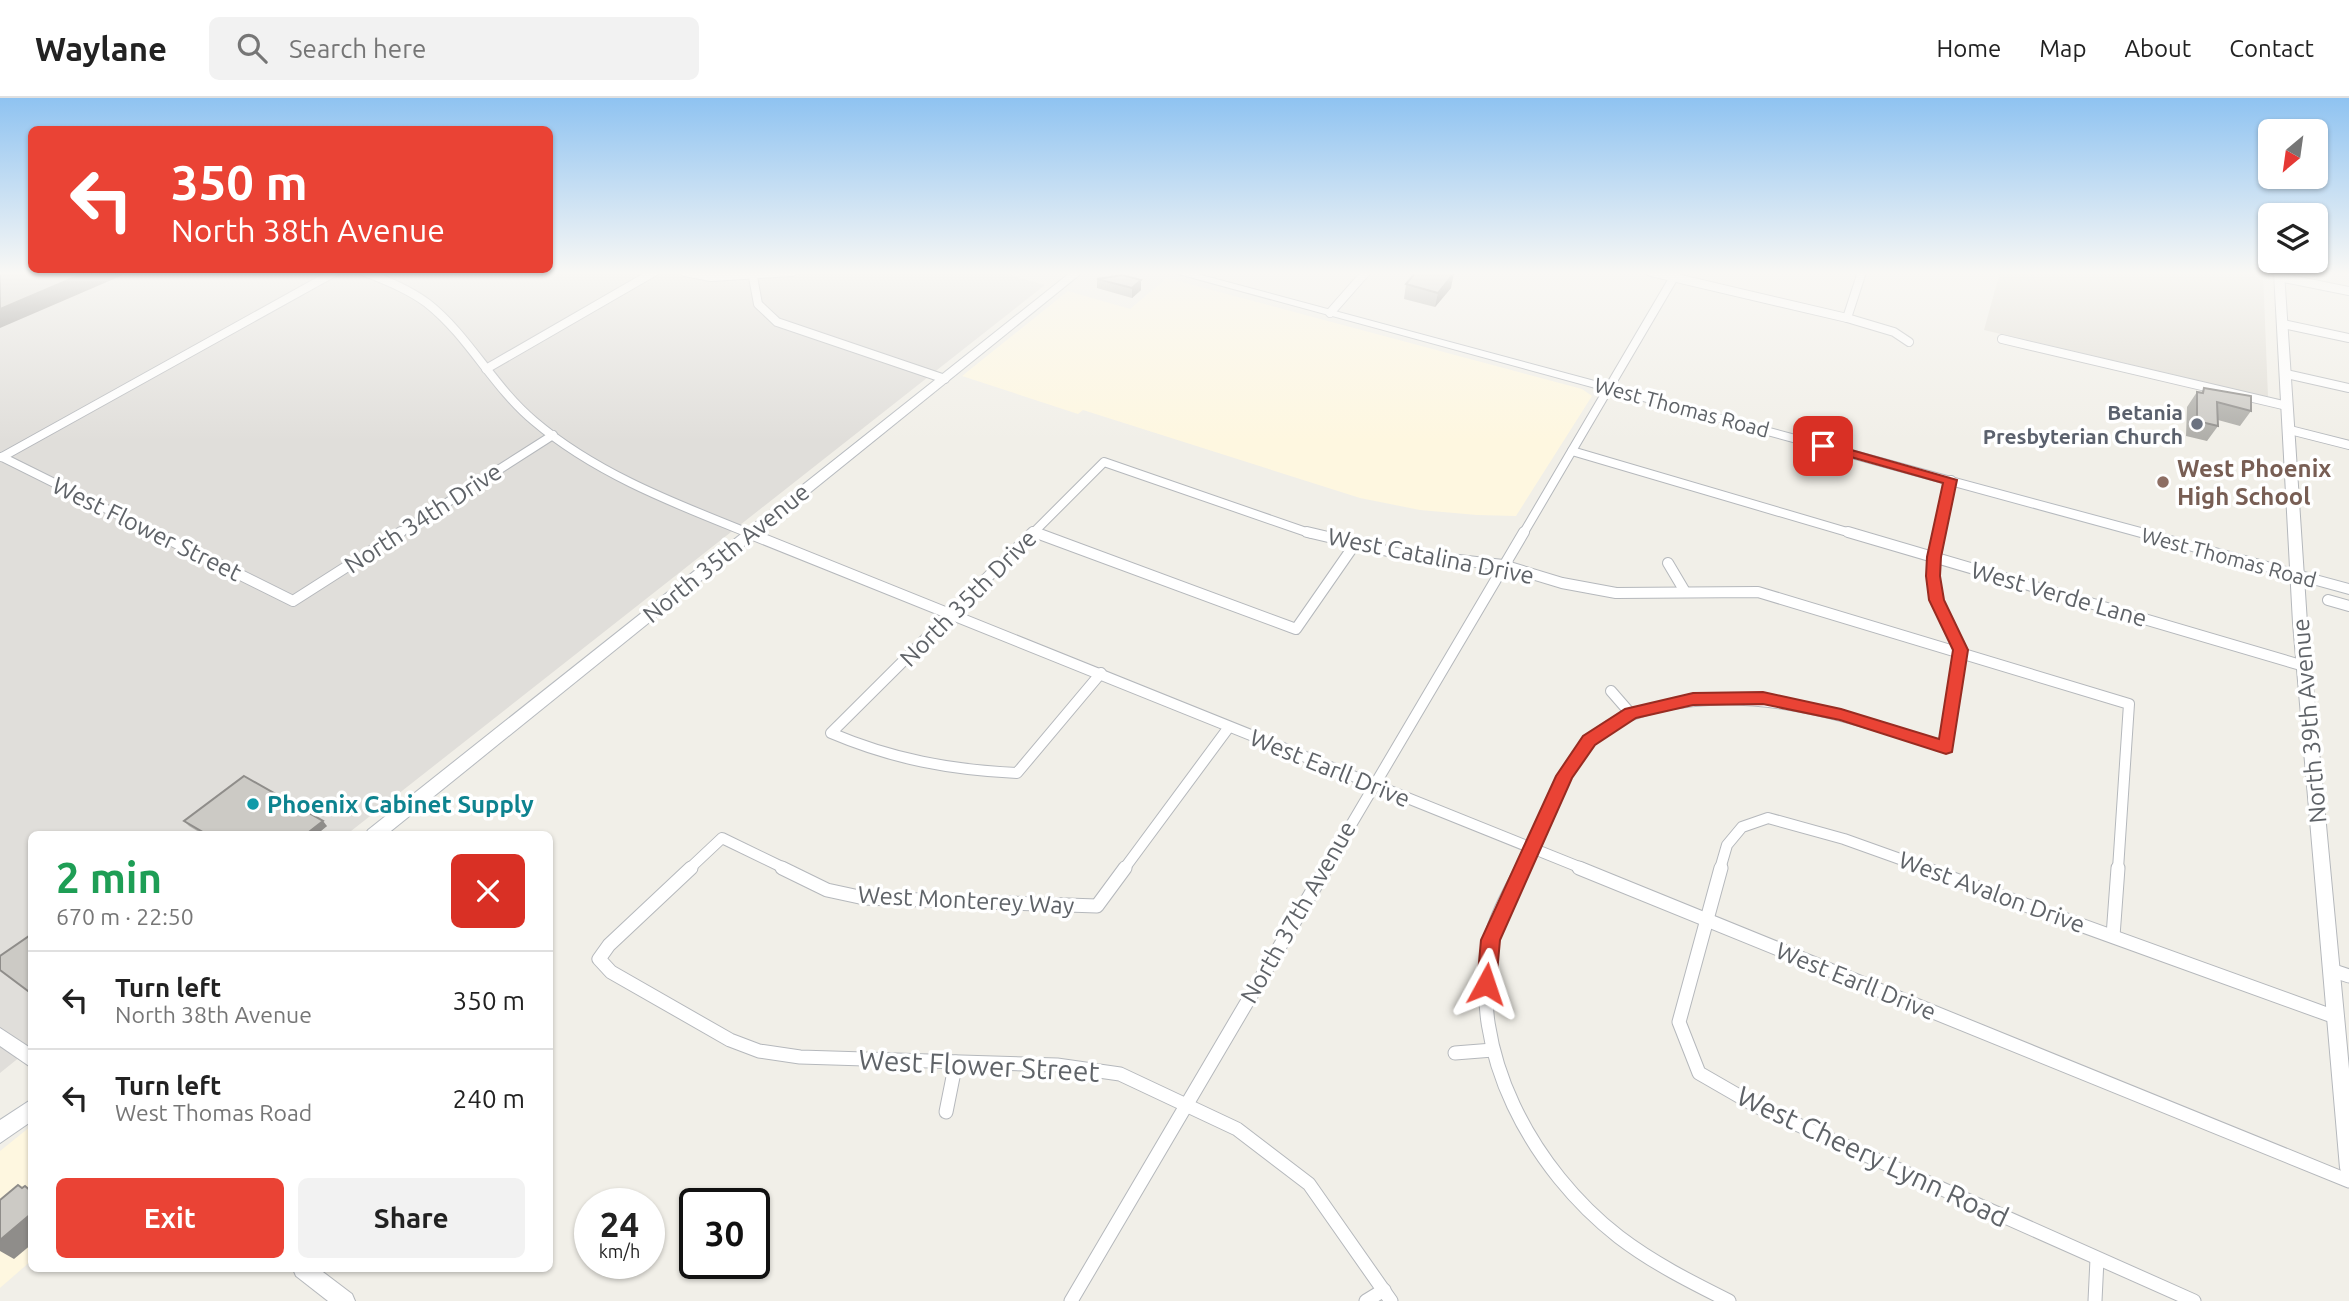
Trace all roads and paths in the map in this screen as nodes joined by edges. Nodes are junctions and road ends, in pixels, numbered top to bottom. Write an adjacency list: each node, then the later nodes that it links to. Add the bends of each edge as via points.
1 (234, 328): 36 (street, West Flower Street, via 2,457)
2 (447, 328): 14 (street, West Earll Drive)
3 (557, 328): 14 (street)
4 (795, 328): 16 (street)
5 (1009, 328): 16 (main road, North 35th Avenue)
6 (1387, 328): 17 (main road, West Thomas Road)
7 (1644, 328): 17 (street, North 37th Avenue)
8 (1881, 328): 13 (street)
9 (2283, 328): 15 (street, North 39th Avenue)
10 (2303, 328): 11 (street)
11 (2349, 338)
12 (2002, 339): 19 (street)
13 (1909, 342)
14 (486, 369): 21 (street, West Earll Drive, via 515,405)
15 (2286, 374): 18 (street); 19 (street, North 39th Avenue)
16 (945, 379): 27 (main road, North 35th Avenue)
17 (1608, 387): 23 (street, North 37th Avenue); 25 (main road, West Thomas Road)
18 (2349, 388)
19 (2287, 406): 20 (street, North 39th Avenue)
20 (2290, 430): 22 (street); 32 (street, North 39th Avenue)
21 (553, 435): 27 (street, West Earll Drive, via 621,478); 36 (street, North 34th Drive)
22 (2349, 445)
23 (1572, 451): 29 (street, West Verde Lane); 31 (street, North 37th Avenue)
24 (1104, 462): 26 (street, North 35th Drive); 28 (street, West Catalina Drive, via 1318,536)
25 (1951, 480): 29 (street); 32 (main road, West Thomas Road)
26 (1034, 532): 28 (street, via 1296,629); 38 (street, North 35th Drive)
27 (751, 533): 38 (street, West Earll Drive); 46 (main road, North 35th Avenue)
28 (1355, 544): 31 (street, West Catalina Drive, via 1440,560)
29 (1934, 557): 39 (street, via 1937,600); 40 (street, West Verde Lane)
30 (1668, 563): 34 (street)
31 (1503, 565): 34 (street, West Catalina Drive, via 1616,593); 45 (street, North 37th Avenue)
32 (2298, 575): 33 (main road, West Thomas Road); 40 (street, North 39th Avenue)
33 (2349, 589)
34 (1684, 590): 39 (street, West Catalina Drive, via 1758,592)
35 (2328, 600): 37 (street, West Thomas Road)
36 (293, 601)
37 (2349, 606)
38 (951, 614): 41 (street, West Earll Drive); 41 (street, North 35th Drive, via 831,733 900,761 949,770 1017,773)
39 (1961, 650): 43 (street, via 1946,748 1841,715 1763,698 1693,699); 49 (street, West Catalina Drive, via 2129,704)
40 (2304, 666): 51 (street, North 39th Avenue)
41 (1101, 673): 44 (street, West Earll Drive)
42 (1611, 691): 43 (street)
43 (1631, 713): 47 (street, via 1589,741 1564,776)
44 (1229, 727): 45 (street, West Earll Drive); 50 (street, West Monterey Way, via 1097,906 864,898 827,890 722,838)
45 (1372, 786): 47 (street, West Earll Drive); 59 (street, North 37th Avenue)
46 (378, 831)
47 (1531, 849): 48 (street, West Earll Drive); 55 (street, via 1490,940 1484,1005)
48 (1708, 921): 49 (street, West Avalon Drive, via 1727,845 1742,827 1768,818 1844,839); 64 (street, West Earll Drive); 65 (street, West Cheery Lynn Road, via 1679,1022 1699,1073 1758,1107)
49 (2113, 936): 53 (street, West Avalon Drive)
50 (599, 958): 58 (street, West Flower Street, via 611,972 745,1047 800,1057)
51 (2331, 970): 52 (street); 53 (street, North 39th Avenue)
52 (2349, 976)
53 (2335, 1017): 63 (street, North 39th Avenue)
54 (0, 1036): 57 (street)
55 (1493, 1050): 56 (street); 71 (street, via 1506,1092 1545,1161 1606,1226 1679,1275)
56 (1455, 1053)
57 (28, 1057)
58 (956, 1062): 59 (street, West Flower Street, via 1057,1065 1110,1072); 61 (street)
59 (1186, 1105): 67 (street, West Flower Street, via 1237,1129 1309,1184); 69 (street, North 37th Avenue)
60 (28, 1111): 62 (main road)
61 (946, 1112)
62 (0, 1133)
63 (2349, 1168)
64 (2349, 1181)
65 (2097, 1259): 72 (street); 73 (street, West Cheery Lynn Road)
66 (307, 1272): 68 (street)
67 (1388, 1296): 70 (street, West Flower Street)
68 (345, 1301)
69 (1071, 1301)
70 (1366, 1301)
71 (1729, 1301)
72 (2095, 1301)
73 (2194, 1301)

